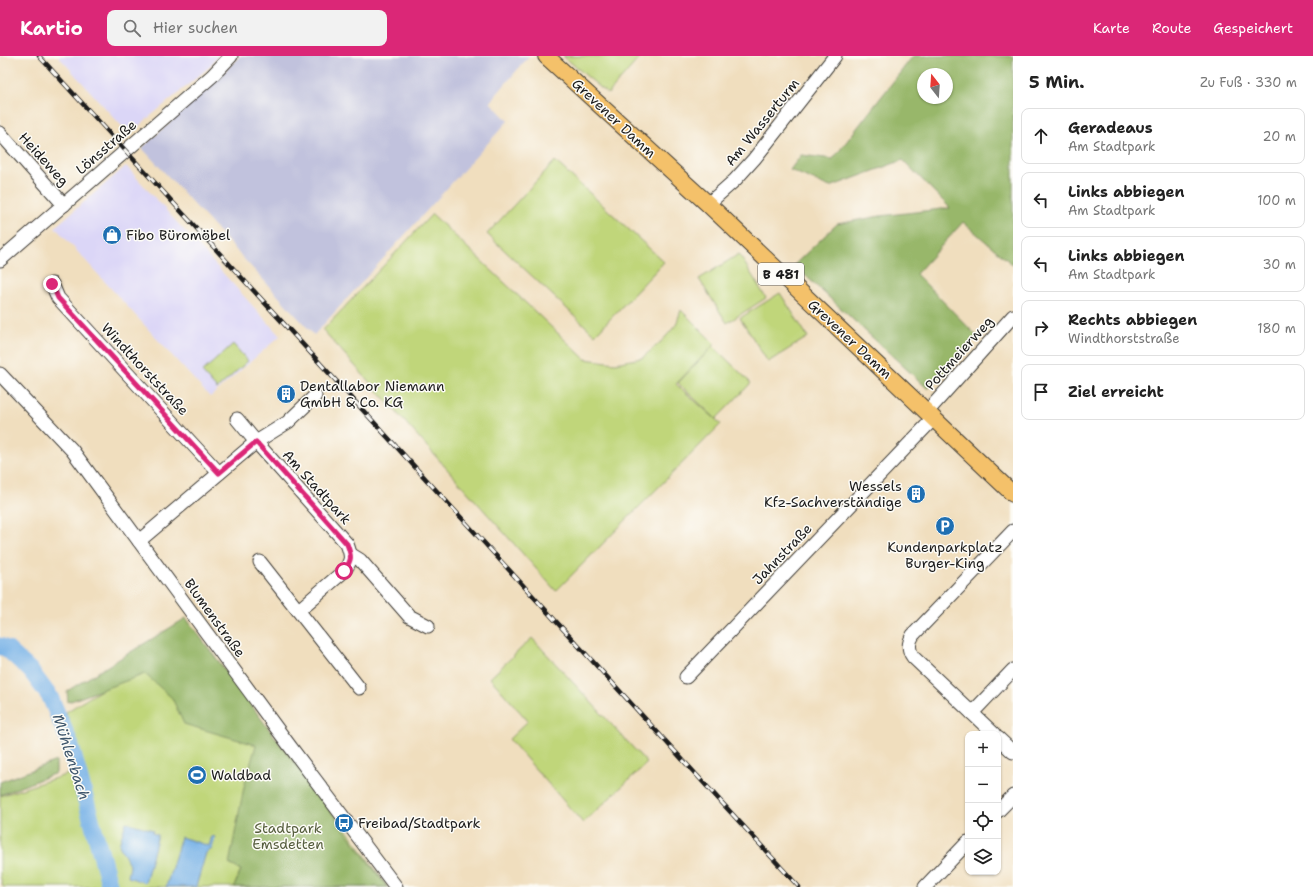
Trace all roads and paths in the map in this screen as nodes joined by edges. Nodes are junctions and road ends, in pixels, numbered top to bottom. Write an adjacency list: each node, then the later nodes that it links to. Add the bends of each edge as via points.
1 (231, 56): 6 (street, Lönsstraße, via 212,76)
2 (546, 56): 5 (main road, Grevener Damm / B 481)
3 (835, 56): 5 (street, Am Wasserturm, via 754,159)
4 (0, 133): 6 (street, Heideweg)
5 (708, 204): 12 (main road, Grevener Damm / B 481)
6 (64, 205): 7 (street, Lönsstraße)
7 (0, 260)
8 (52, 284): 15 (street, Windthorststraße, via 58,298)
9 (1013, 316): 12 (street, Pottmeierweg)
10 (0, 374): 18 (street, Blumenstraße, via 72,450)
11 (315, 396): 14 (street, via 288,422)
12 (931, 415): 16 (main road, Grevener Damm / B 481); 24 (street, Jahnstraße)
13 (237, 419): 14 (street, Am Stadtpark)
14 (256, 442): 15 (street); 19 (street, Am Stadtpark, via 347,544)
15 (219, 473): 18 (street)
16 (1013, 494)
17 (1013, 531): 26 (street, via 909,641 909,652 913,658)
18 (138, 541): 33 (street, Blumenstraße)
19 (352, 555): 21 (street, via 344,571); 22 (street, Am Stadtpark, via 360,560 409,616)
20 (260, 562): 21 (street)
21 (299, 610): 25 (street)
22 (428, 626)
23 (1013, 670): 26 (street)
24 (686, 678)
25 (359, 688)
26 (972, 713): 27 (street)
27 (991, 731)
28 (1001, 741): 29 (street)
29 (1013, 752)
30 (1013, 796): 31 (street)
31 (1001, 808)
32 (965, 845): 34 (street)
33 (396, 887)
34 (925, 887)

